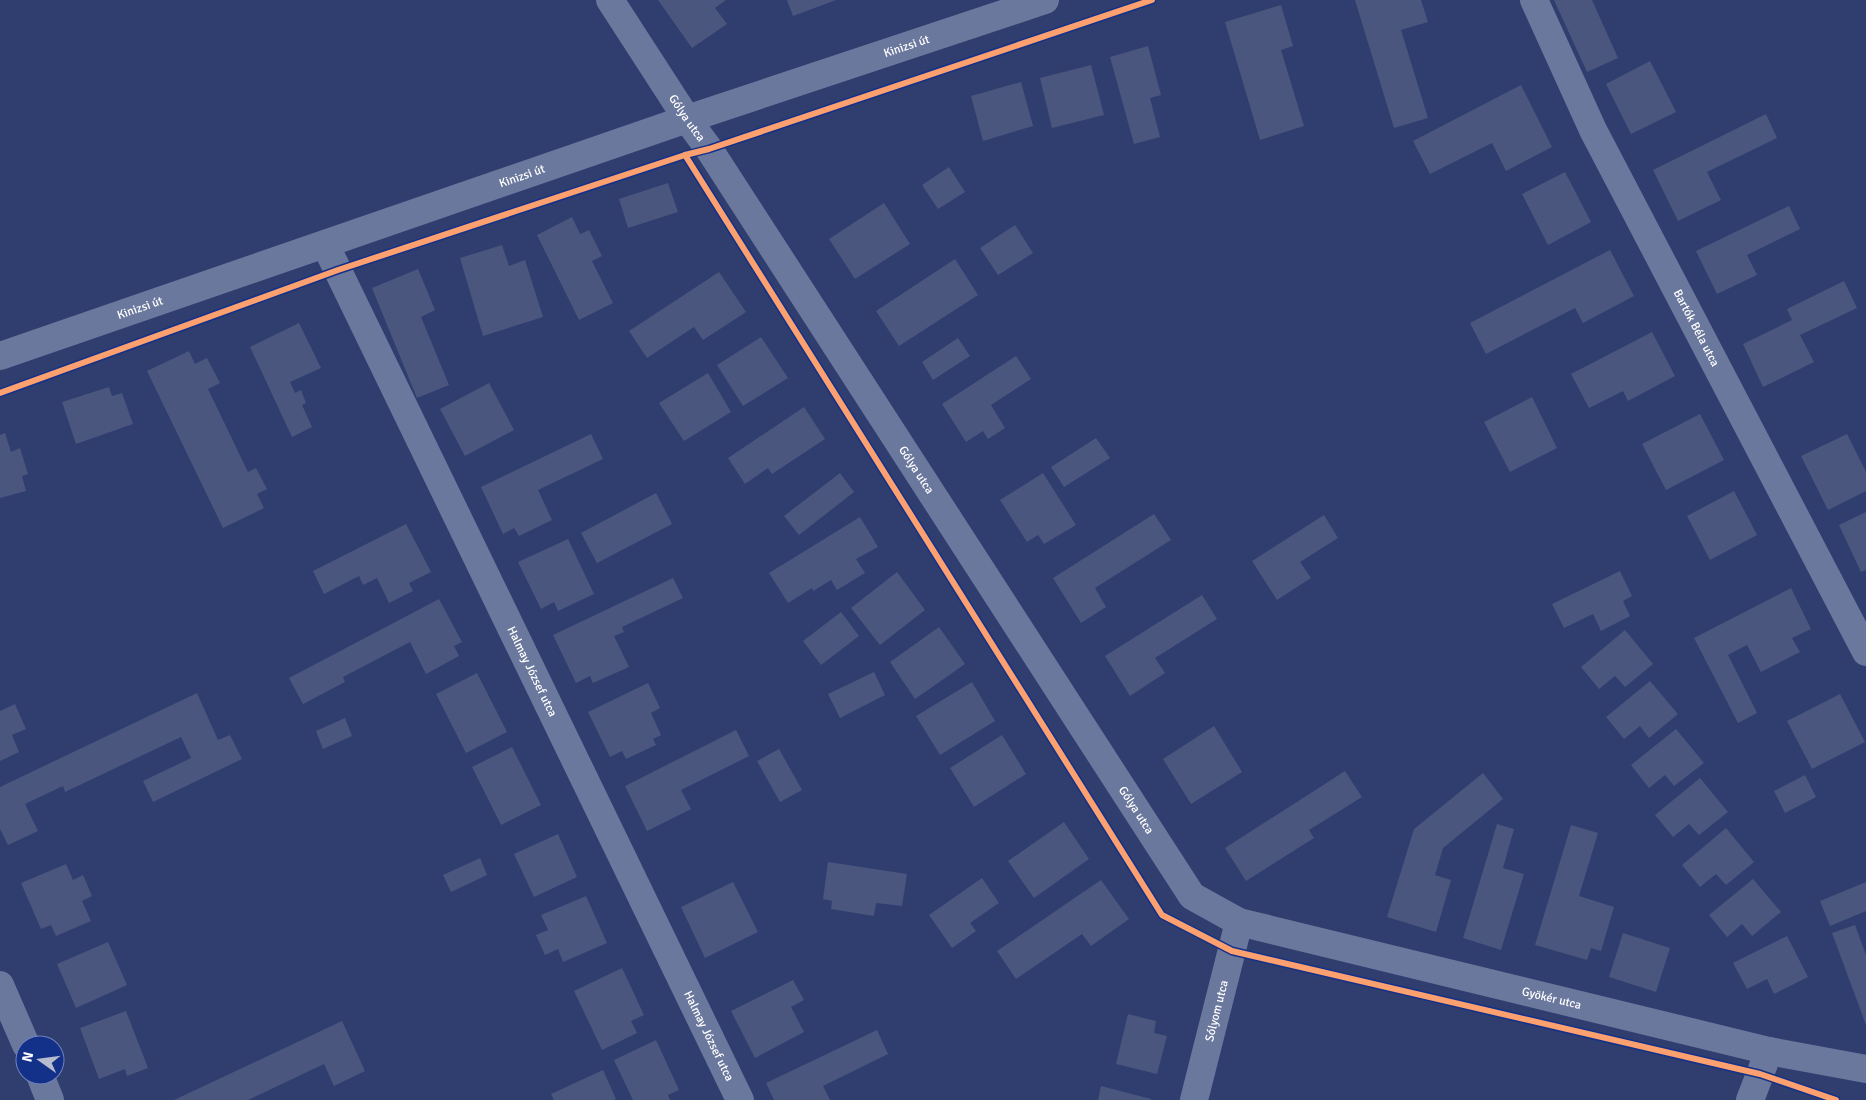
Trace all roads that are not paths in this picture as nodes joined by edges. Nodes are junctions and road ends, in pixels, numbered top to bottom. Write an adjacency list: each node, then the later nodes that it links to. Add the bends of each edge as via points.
1 (610, 0): 4 (street, Gólya utca)
2 (1046, 0): 4 (street, Kinizsi út)
3 (1534, 0): 7 (street, Bartók Béla utca, via 1593,130)
4 (687, 119): 5 (street, Kinizsi út); 8 (street, Gólya utca, via 1192,896)
5 (325, 244): 6 (street, Kinizsi út); 15 (street, Halmay József utca)
6 (0, 356)
7 (1866, 652)
8 (1239, 922): 11 (street, Gyökér utca); 16 (street, Sólyom utca)
9 (0, 985): 10 (street)
10 (22, 1035)
11 (1769, 1051): 12 (street, Gyökér utca); 17 (street)
12 (1866, 1069)
13 (44, 1085): 14 (street)
14 (50, 1100)
15 (740, 1100)
16 (1194, 1100)
17 (1750, 1100)

